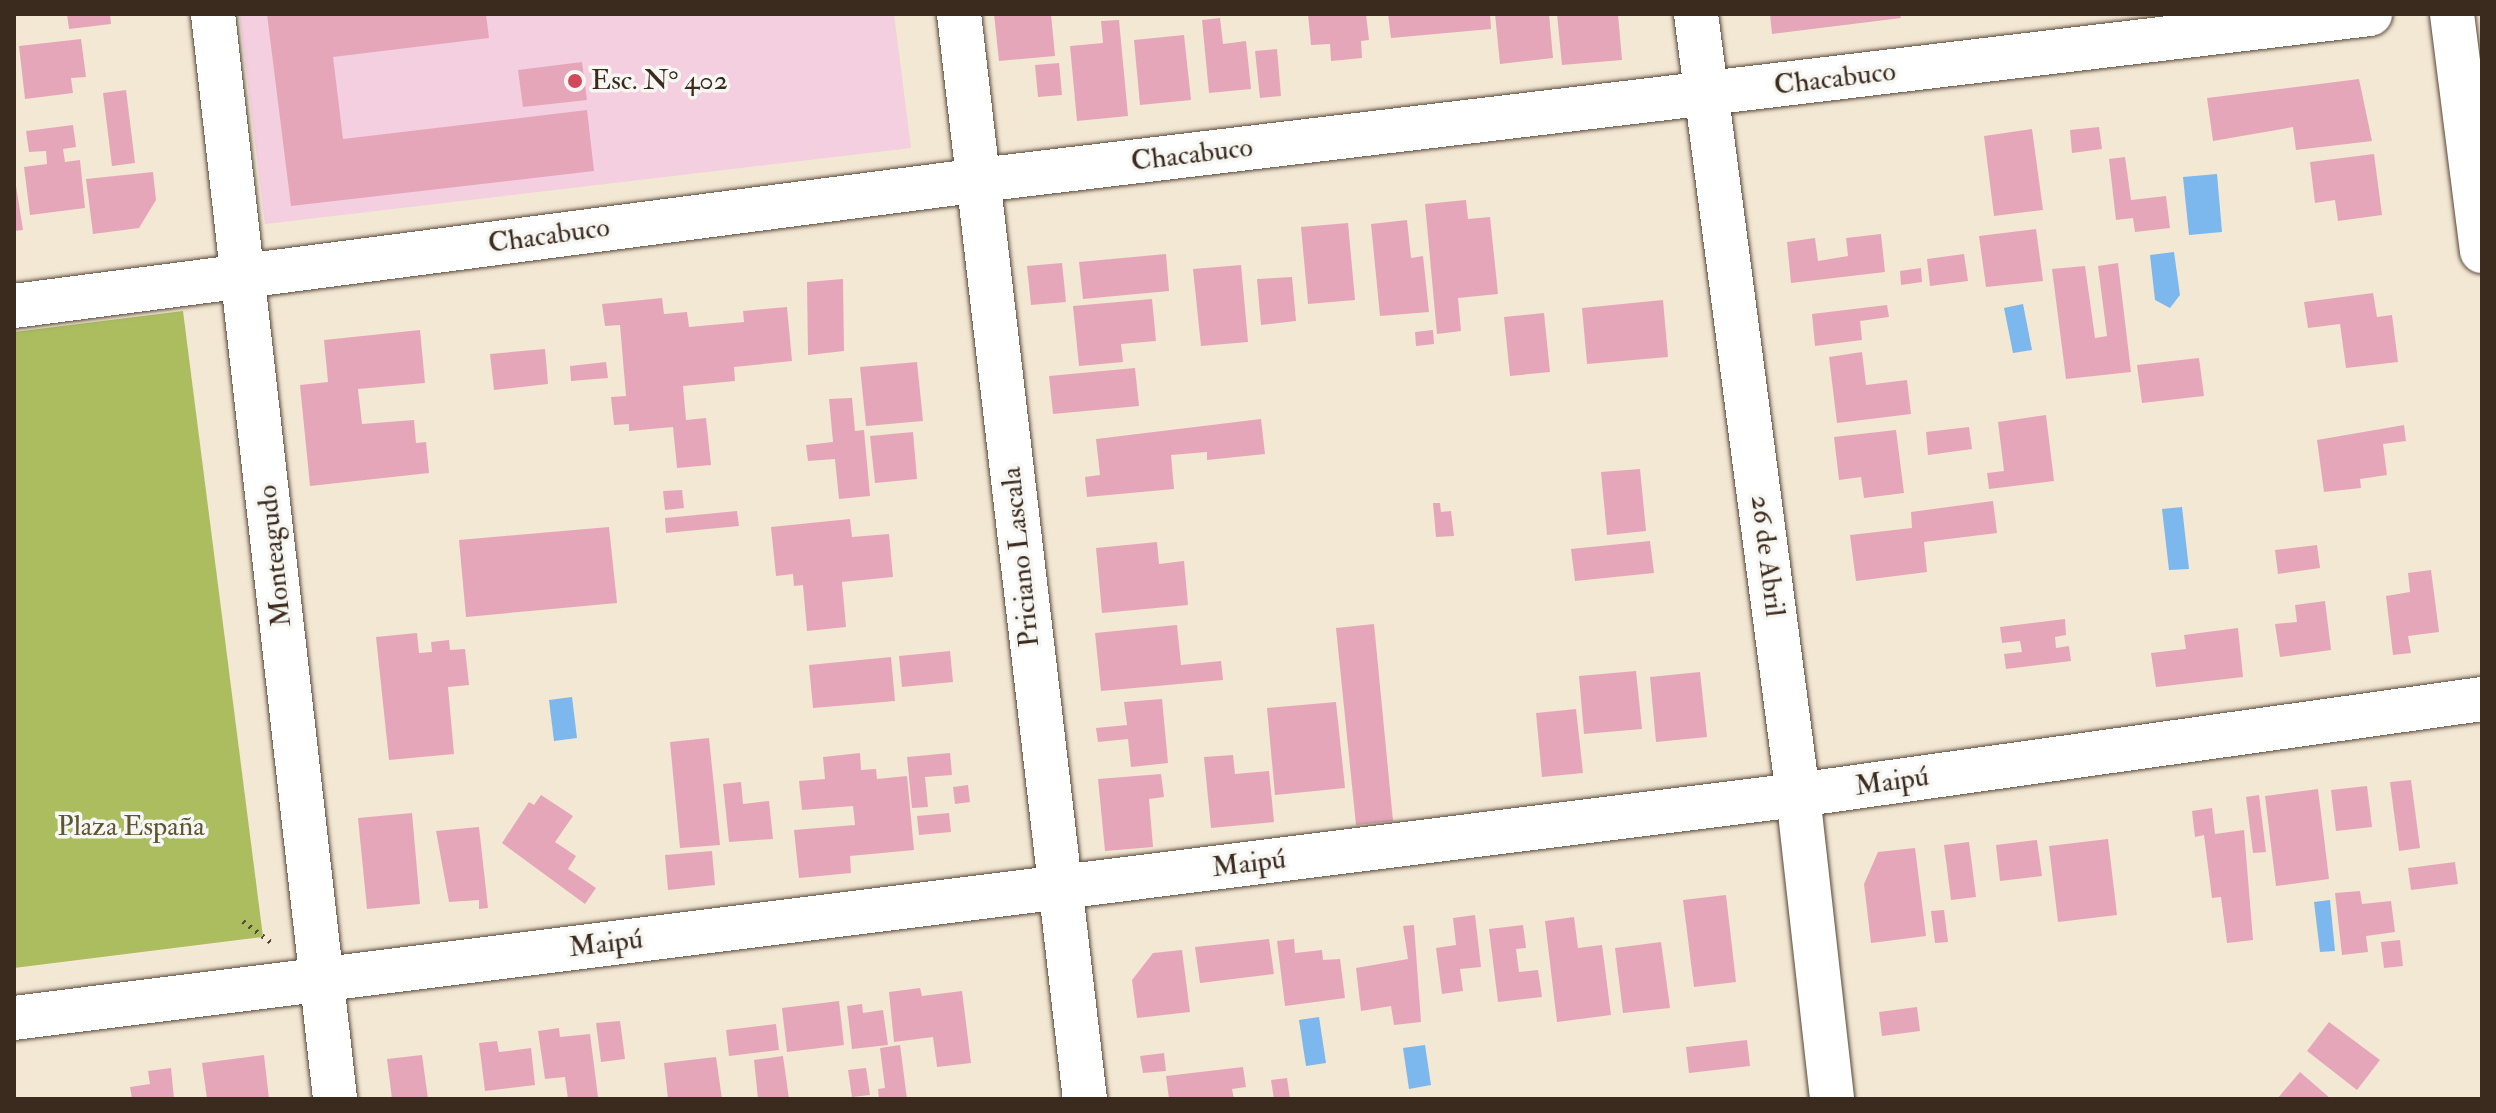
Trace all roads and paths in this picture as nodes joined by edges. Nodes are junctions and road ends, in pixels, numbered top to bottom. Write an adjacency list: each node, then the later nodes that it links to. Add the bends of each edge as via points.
1 (213, 14): 9 (street, Monteagudo)
2 (959, 14): 7 (street, Priciano Lascala)
3 (1696, 14): 6 (street, 26 de Abril)
4 (2370, 14): 6 (street, Chacabuco)
5 (2452, 14): 8 (street)
6 (1706, 95): 7 (street, Chacabuco); 12 (street, 26 de Abril)
7 (980, 180): 9 (street, Chacabuco); 13 (street, Priciano Lascala)
8 (2482, 251)
9 (246, 276): 10 (street, Chacabuco); 14 (street, Monteagudo)
10 (14, 306)
11 (2482, 699): 12 (street, Maipú)
12 (1798, 795): 13 (street, Maipú); 18 (street, 26 de Abril)
13 (1056, 888): 14 (street, Maipú); 17 (street, Priciano Lascala)
14 (319, 979): 15 (street, Maipú); 16 (street, Monteagudo)
15 (14, 1018)
16 (335, 1099)
17 (1085, 1099)
18 (1832, 1099)

